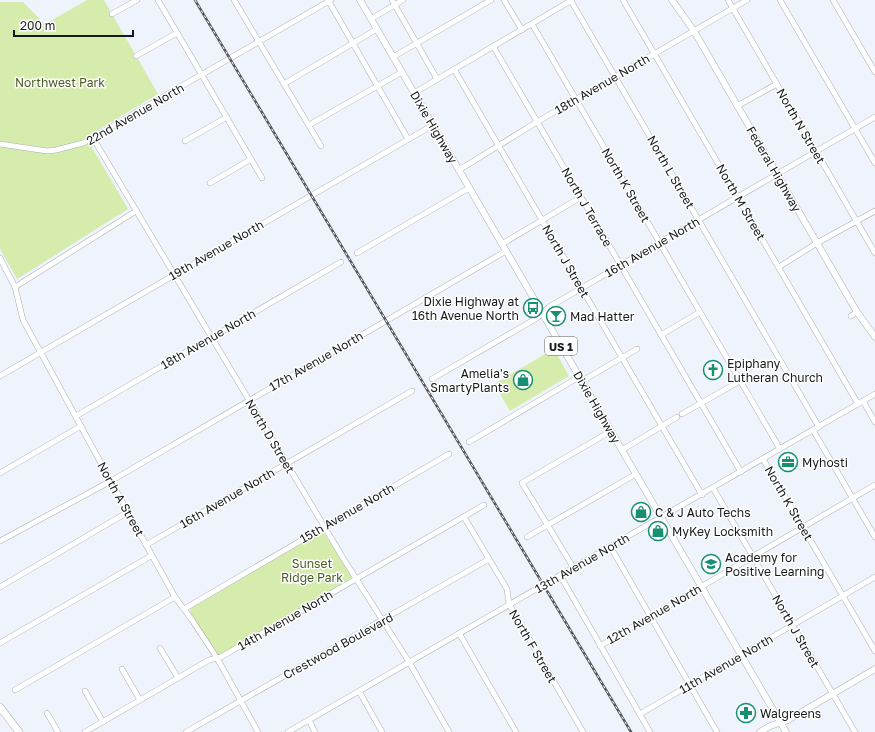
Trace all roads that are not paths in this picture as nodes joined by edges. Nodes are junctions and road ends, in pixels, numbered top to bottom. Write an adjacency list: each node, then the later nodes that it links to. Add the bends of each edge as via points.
1 (136, 0): 18 (street)
2 (158, 0): 24 (street)
3 (234, 0): 25 (street)
4 (329, 0): 25 (street, 22nd Avenue North); 27 (street)
5 (360, 0): 19 (main road, Dixie Highway / US 1)
6 (403, 0): 16 (street)
7 (491, 0): 26 (street)
8 (504, 0): 22 (street)
9 (572, 0): 20 (street); 36 (street, North L Street)
10 (623, 0): 29 (street, North M Street)
11 (672, 0): 23 (main road, Federal Highway)
12 (728, 0): 17 (street, North N Street)
13 (747, 0): 17 (street, 18th Avenue North)
14 (780, 0): 49 (street)
15 (833, 0): 34 (street)
16 (393, 2): 19 (street); 26 (street)
17 (733, 8): 23 (street, 18th Avenue North); 39 (street, North N Street)
18 (112, 14)
19 (371, 19): 21 (main road, Dixie Highway / US 1)
20 (532, 24): 22 (street); 42 (street, North K Street)
21 (377, 29): 27 (street); 31 (main road, Dixie Highway / US 1)
22 (522, 30): 28 (street)
23 (694, 31): 29 (street, 18th Avenue North); 43 (main road, Federal Highway)
24 (177, 33): 30 (street); 35 (street)
25 (259, 42): 35 (street, 22nd Avenue North); 38 (street)
26 (417, 43): 31 (street); 37 (street)
27 (353, 44): 38 (street); 40 (street)
28 (493, 46): 32 (street); 46 (street, North J Terrace)
29 (654, 54): 36 (street, 18th Avenue North); 65 (street, North M Street)
30 (136, 56)
31 (393, 57): 33 (main road, Dixie Highway / US 1)
32 (454, 69): 37 (street); 55 (street, North J Street)
33 (402, 72): 40 (street); 41 (main road, Dixie Highway / US 1)
34 (875, 72)
35 (202, 75): 44 (street); 50 (street, 22nd Avenue North)
36 (615, 76): 42 (street, 18th Avenue North); 69 (street, North L Street)
37 (437, 79): 41 (street)
38 (284, 84): 48 (street)
39 (777, 84): 43 (street); 56 (street, North N Street)
40 (378, 86): 48 (street); 51 (street)
41 (414, 93): 47 (main road, Dixie Highway / US 1)
42 (576, 99): 46 (street, 18th Avenue North); 71 (street, North K Street)
43 (737, 106): 60 (main road, Federal Highway)
44 (227, 117): 52 (street); 57 (street)
45 (875, 117): 49 (street, 16th Avenue North)
46 (537, 122): 55 (street, 18th Avenue North); 64 (street, North J Terrace)
47 (433, 125): 51 (street, 19th Avenue North); 59 (main road, Dixie Highway / US 1)
48 (309, 126): 54 (street)
49 (855, 129): 56 (street, 16th Avenue North); 58 (street)
50 (93, 138): 53 (street, 22nd Avenue North, via 76,146 47,151); 66 (street, North D Street)
51 (408, 138): 81 (street, 19th Avenue North)
52 (185, 141)
53 (0, 144)
54 (321, 146)
55 (498, 146): 59 (street, 18th Avenue North); 68 (street, North J Street)
56 (816, 152): 60 (street, 16th Avenue North); 70 (street, North N Street)
57 (251, 159): 61 (street); 62 (street)
58 (875, 163)
59 (458, 170): 63 (main road, Dixie Highway / US 1)
60 (777, 175): 65 (street, 16th Avenue North); 72 (main road, Federal Highway)
61 (262, 178)
62 (210, 183)
63 (469, 188): 73 (main road, Dixie Highway / US 1); 75 (street)
64 (581, 197): 68 (street); 79 (street, North J Terrace)
65 (738, 197): 69 (street, 16th Avenue North); 80 (street, North M Street)
66 (136, 211): 81 (street, North D Street); 82 (street)
67 (875, 211): 70 (street)
68 (542, 220): 73 (street); 83 (street, North J Street)
69 (699, 220): 71 (street, 16th Avenue North); 109 (street, North L Street)
70 (856, 221): 72 (street); 76 (street, North N Street)
71 (660, 243): 79 (street, 16th Avenue North); 84 (street, North K Street)
72 (817, 243): 80 (street); 85 (main road, Federal Highway)
73 (502, 244): 74 (main road, Dixie Highway / US 1)
74 (506, 251): 86 (main road, Dixie Highway / US 1); 100 (street, 17th Avenue North)
75 (357, 253)
76 (875, 253)
77 (0, 258): 82 (street, North A Street)
78 (341, 262): 90 (street, 18th Avenue North)
79 (621, 265): 83 (street, 16th Avenue North); 88 (street, North J Terrace)
80 (779, 267): 101 (street, North M Street)
81 (174, 275): 90 (street, North D Street); 92 (street, 19th Avenue North)
82 (15, 287): 92 (street, North A Street, via 23,320)
83 (582, 288): 86 (street, 16th Avenue North); 93 (street, North J Street)
84 (700, 312): 88 (street); 97 (street, North K Street)
85 (857, 312): 87 (street); 89 (main road, Federal Highway)
86 (542, 313): 95 (street, 16th Avenue North); 96 (main road, Dixie Highway / US 1)
87 (851, 316)
88 (661, 335): 102 (street, North J Terrace)
89 (875, 337)
90 (211, 338): 100 (street, North D Street); 104 (street, 18th Avenue North)
91 (637, 349): 93 (street)
92 (41, 352): 94 (street, 19th Avenue North); 104 (street, North A Street)
93 (622, 357): 96 (street); 108 (street, North J Street)
94 (0, 376)
95 (432, 379)
96 (580, 379): 111 (main road, Dixie Highway / US 1); 112 (street)
97 (740, 381): 102 (street); 113 (street, North K Street)
98 (412, 391): 117 (street, 16th Avenue North)
99 (875, 394): 101 (street, 13th Avenue North)
100 (249, 401): 117 (street, North D Street); 121 (street, 17th Avenue North)
101 (861, 403): 106 (street, North M Street); 109 (street, 13th Avenue North)
102 (701, 404): 103 (street); 118 (street, North J Terrace)
103 (682, 414)
104 (76, 416): 107 (street, North A Street)
105 (677, 417): 108 (street)
106 (875, 422)
107 (81, 426): 119 (street); 121 (street, North A Street)
108 (662, 426): 114 (street); 124 (street, North J Street)
109 (819, 427): 110 (street, 13th Avenue North)
110 (813, 430): 113 (street, 13th Avenue North); 125 (street)
111 (611, 431): 114 (main road, Dixie Highway / US 1); 130 (street, via 522,483)
112 (469, 442)
113 (780, 449): 116 (street, 13th Avenue North)
114 (622, 450): 120 (main road, Dixie Highway / US 1)
115 (449, 454): 131 (street, 15th Avenue North)
116 (763, 459): 118 (street, 13th Avenue North); 132 (street, North K Street)
117 (286, 464): 131 (street, North D Street); 136 (street, 16th Avenue North)
118 (741, 472): 123 (street, 13th Avenue North)
119 (0, 473)
120 (636, 474): 129 (main road, Dixie Highway / US 1); 130 (street)
121 (111, 481): 127 (street, North A Street); 135 (street, 17th Avenue North)
122 (875, 485): 125 (street, 12th Avenue North)
123 (713, 488): 124 (street, 13th Avenue North); 139 (street, North J Street)
124 (702, 495): 129 (street, 13th Avenue North)
125 (853, 498): 132 (street, 12th Avenue North); 134 (street)
126 (484, 505): 128 (street, 14th Avenue North)
127 (128, 512): 136 (street, North A Street); 146 (street)
128 (464, 517): 140 (street, North F Street); 144 (street, 14th Avenue North)
129 (661, 518): 137 (street, 13th Avenue North); 145 (main road, Dixie Highway / US 1)
130 (547, 525): 133 (street); 141 (street)
131 (324, 527): 144 (street, North D Street); 150 (street, 15th Avenue North)
132 (803, 527): 139 (street, 12th Avenue North); 147 (street, North K Street)
133 (527, 537)
134 (875, 537)
135 (0, 541)
136 (146, 545): 138 (street, North A Street)
137 (610, 546): 141 (street, 13th Avenue North); 151 (street)
138 (152, 556): 148 (street, North A Street); 155 (street)
139 (753, 556): 145 (street, 12th Avenue North); 153 (street, North J Street)
140 (489, 559): 149 (street, North F Street, via 507,589); 152 (street, Crestwood Boulevard)
141 (573, 567): 142 (street, 13th Avenue North)
142 (560, 575): 149 (street, 13th Avenue North); 156 (street)
143 (875, 577): 147 (street, 11th Avenue North)
144 (356, 580): 152 (street, North D Street); 160 (street, 14th Avenue North)
145 (701, 587): 151 (street, 12th Avenue North); 159 (main road, Dixie Highway / US 1)
146 (0, 588)
147 (843, 596): 153 (street, 11th Avenue North); 158 (street, North K Street)
148 (175, 597): 150 (street, North A Street); 166 (street)
149 (509, 604): 154 (street, 13th Avenue North); 188 (street, North F Street)
150 (184, 609): 160 (street, North A Street)
151 (650, 616): 156 (street, 12th Avenue North); 165 (street)
152 (382, 621): 161 (street, North D Street); 171 (street, Crestwood Boulevard)
153 (793, 625): 159 (street, 11th Avenue North); 169 (street, North J Street)
154 (459, 633): 161 (street, 13th Avenue North); 187 (street)
155 (0, 643)
156 (600, 646): 174 (street)
157 (160, 648): 164 (street)
158 (875, 651)
159 (741, 655): 165 (street, 11th Avenue North); 177 (main road, Dixie Highway / US 1)
160 (217, 658): 164 (street, 14th Avenue North); 171 (street, North A Street)
161 (409, 662): 168 (street, 13th Avenue North); 186 (street, North D Street)
162 (122, 669): 170 (street)
163 (875, 669): 169 (main road)
164 (178, 678): 170 (street, 14th Avenue North)
165 (690, 685): 174 (street, 11th Avenue North); 190 (street)
166 (14, 690)
167 (85, 691): 176 (street)
168 (358, 691): 175 (street, 13th Avenue North); 185 (street)
169 (833, 694): 177 (main road); 193 (street, North J Street)
170 (140, 700): 176 (street, 14th Avenue North)
171 (240, 700): 181 (street, Crestwood Boulevard); 182 (street, North A Street)
172 (0, 707): 178 (highway)
173 (47, 713): 179 (street)
174 (640, 714): 189 (street)
175 (308, 720): 183 (street, 13th Avenue North); 184 (street)
176 (103, 722): 180 (street, 14th Avenue North)
177 (781, 723): 191 (main road); 192 (main road, Dixie Highway / US 1)
178 (19, 732)
179 (58, 732)
180 (85, 732)
181 (186, 732)
182 (258, 732)
183 (288, 732)
184 (315, 732)
185 (382, 732)
186 (449, 732)
187 (516, 732)
188 (583, 732)
189 (650, 732)
190 (717, 732)
191 (760, 732)
192 (786, 732)
193 (855, 732)

